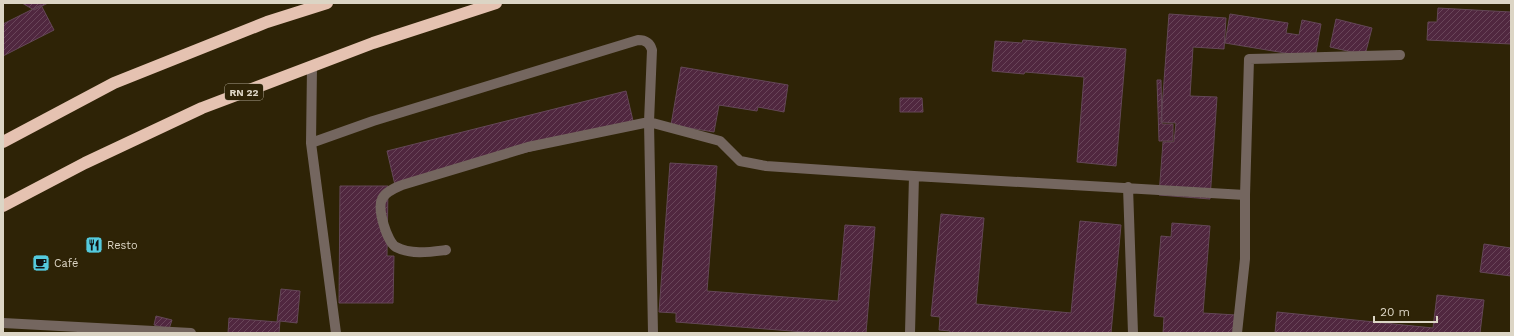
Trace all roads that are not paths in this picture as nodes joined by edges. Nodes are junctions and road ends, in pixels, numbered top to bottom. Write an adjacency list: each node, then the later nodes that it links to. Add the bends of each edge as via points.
1 (327, 3): 6 (highway, via 267,22 114,83)
2 (496, 3): 4 (highway, RN 22, via 373,43)
3 (1400, 55): 10 (street, via 1249,59)
4 (312, 66): 7 (street); 11 (highway, RN 22, via 202,108 85,163)
5 (649, 122): 7 (street, via 652,50 648,42 638,40 373,121); 8 (street, via 720,141 740,161 753,164); 12 (street, via 528,147 402,185 382,197 381,210 389,241 394,246 416,252); 16 (street)
6 (3, 142)
7 (311, 143): 15 (street)
8 (914, 176): 9 (street); 17 (street)
9 (1128, 187): 10 (street); 18 (street)
10 (1245, 195): 19 (street, via 1245,259)
11 (3, 206)
12 (446, 250)
13 (3, 323): 14 (street)
14 (191, 333)
15 (336, 333)
16 (653, 333)
17 (910, 333)
18 (1133, 333)
19 (1238, 333)

